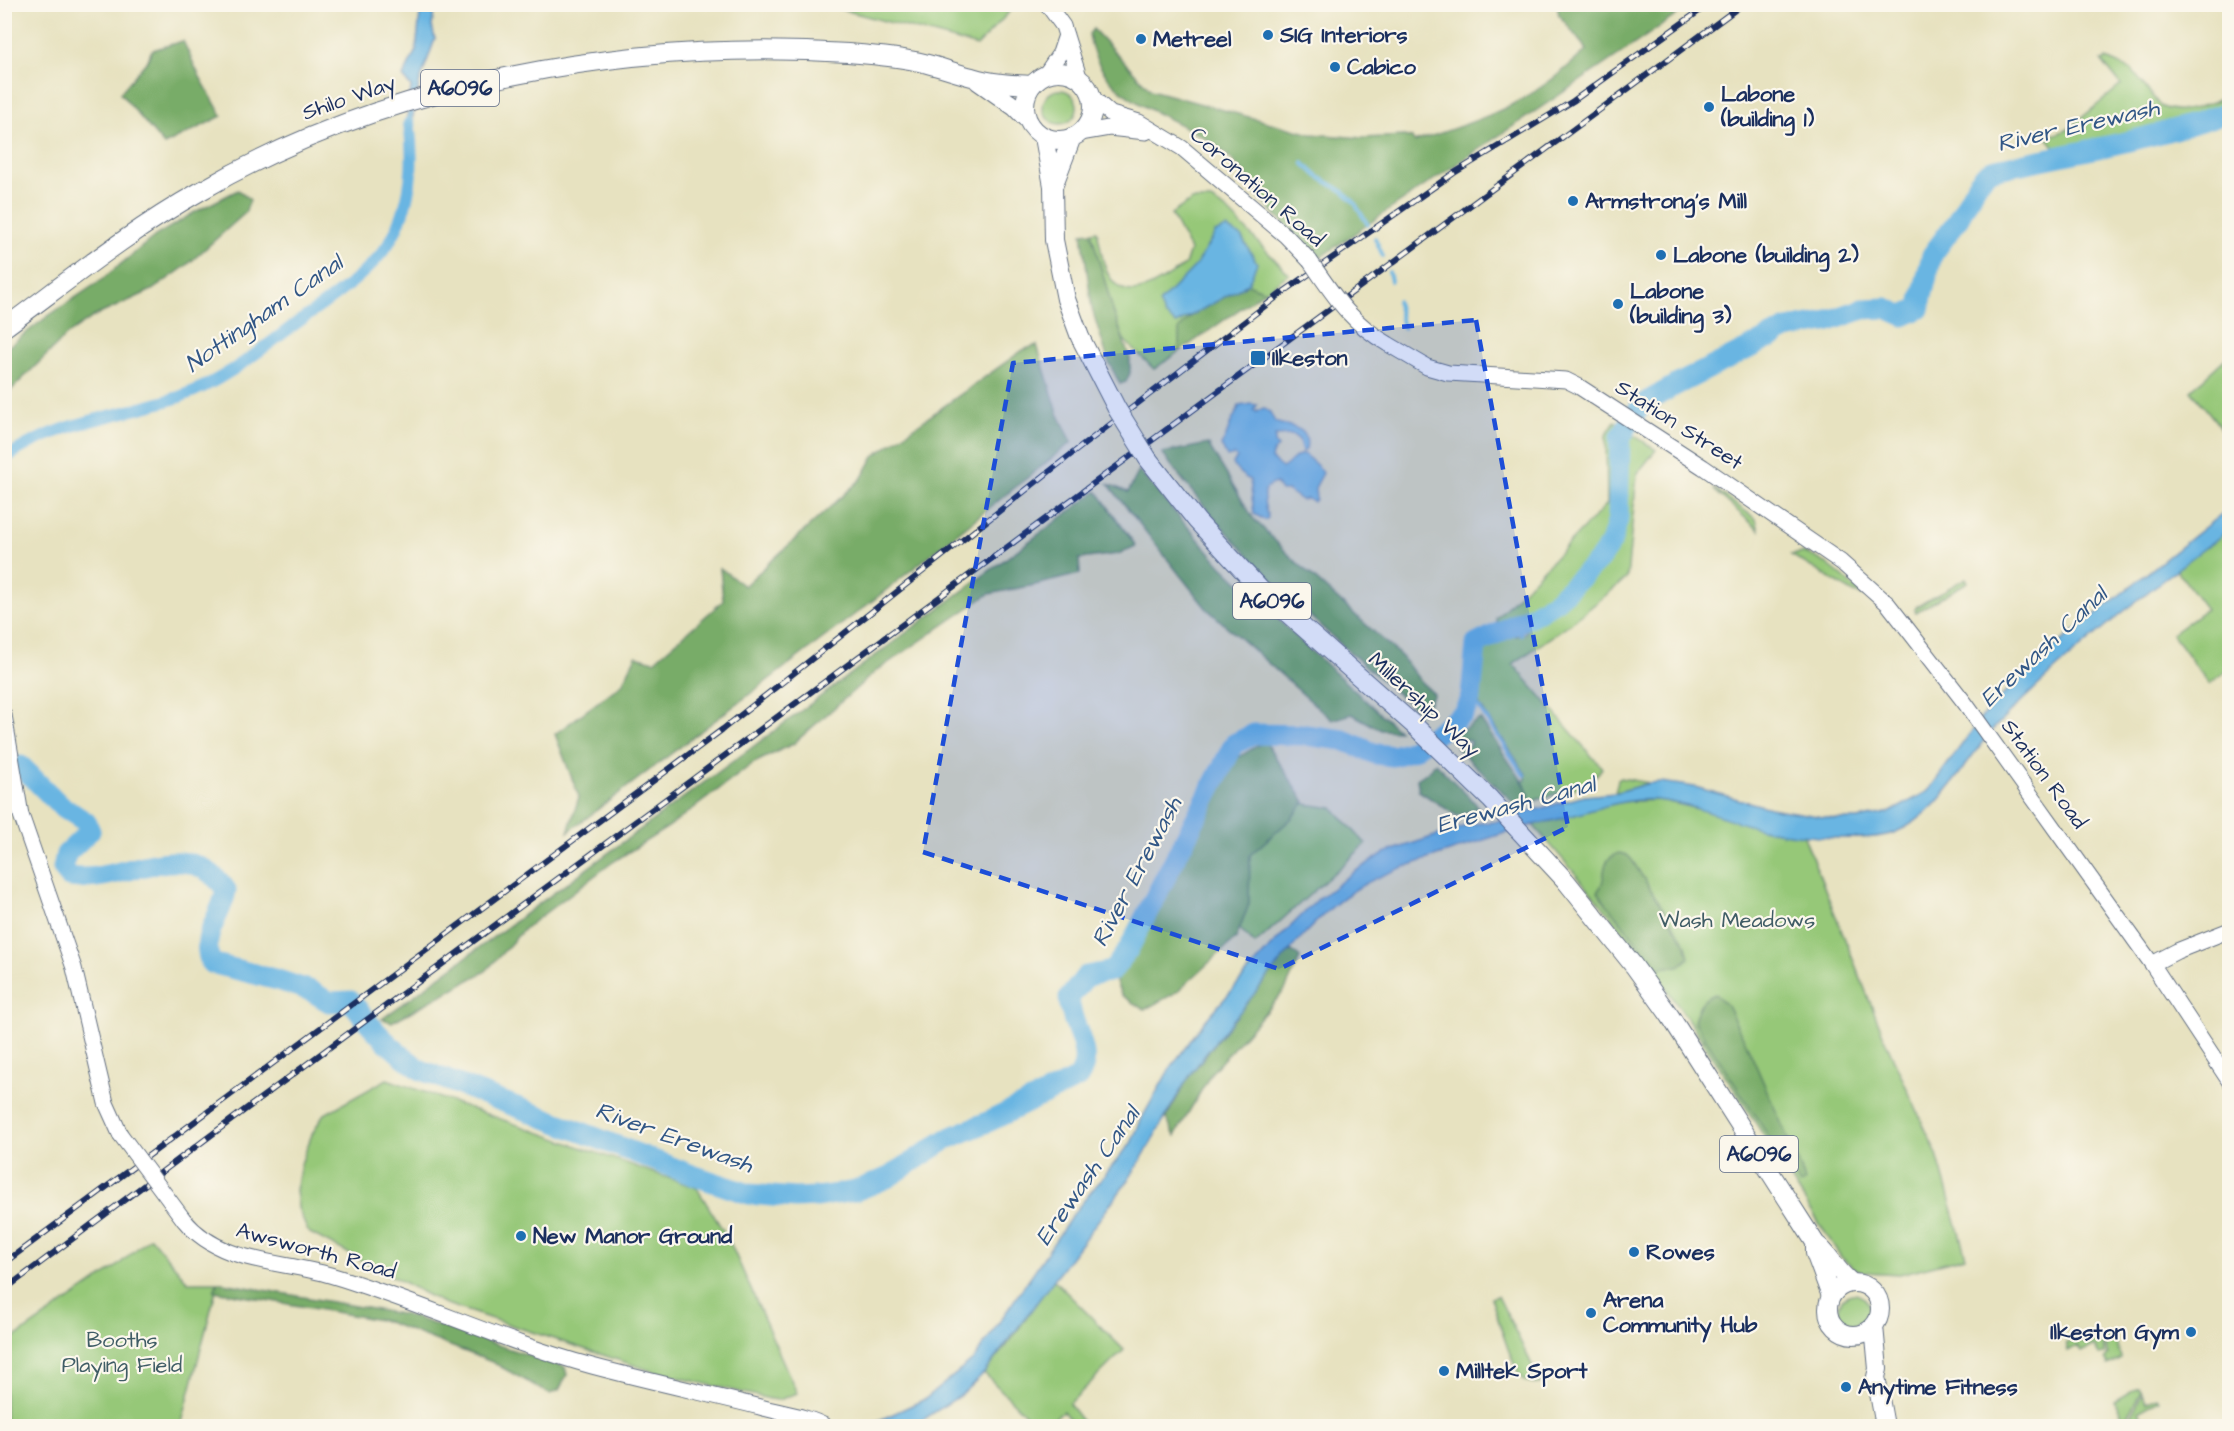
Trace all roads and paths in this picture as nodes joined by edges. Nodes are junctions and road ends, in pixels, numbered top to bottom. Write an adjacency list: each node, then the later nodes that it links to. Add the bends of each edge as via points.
1 (1047, 4): 2 (street)
2 (1066, 35): 4 (street, via 1060,53); 5 (street)
3 (974, 78): 4 (main road, Shilo Way / A6096); 7 (main road, Shilo Way / A6096); 12 (main road, Shilo Way / A6096, via 922,62 879,57 730,51 576,65 460,88 338,126 224,178 160,216)
4 (1039, 80): 5 (main road, via 1068,74); 7 (main road, via 1026,97)
5 (1080, 80): 6 (main road)
6 (1092, 97): 8 (street, Coronation Road, via 1111,114 1139,122); 9 (main road, via 1093,114)
7 (1026, 118): 10 (main road)
8 (1158, 133): 9 (street, Coronation Road, via 1108,128); 13 (street, Coronation Road, bridge, via 1182,148 1286,236 1363,328 1427,367 1448,373)
9 (1076, 135): 10 (main road, via 1056,140); 11 (main road, Millership Way / A6096)
10 (1044, 137): 11 (main road, Millership Way / A6096)
11 (1053, 186): 19 (main road, Millership Way / A6096, bridge, via 1054,240 1066,299 1080,337 1117,410 1148,459 1197,521 1261,590 1415,726 1536,846 1595,916 1670,1016)
12 (4, 328)
13 (1540, 378): 14 (street, Station Street, via 1566,380)
14 (1787, 525): 17 (street, Station Road, via 1841,562 1902,618)
15 (4, 715): 25 (street, Awsworth Road, bridge, via 28,839 74,968 106,1104 120,1134 192,1231 226,1252 378,1289 591,1366)
16 (2229, 930): 17 (street)
17 (2152, 964): 18 (street, Station Road)
18 (2229, 1082)
19 (1816, 1244): 20 (main road, Millership Way / A6096); 21 (main road, Millership Way / A6096, via 1815,1253)
20 (1851, 1282): 21 (main road); 22 (main road, A6096, via 1869,1286 1879,1300 1880,1315)
21 (1831, 1296): 23 (main road, A6096, via 1828,1305 1832,1322 1842,1332)
22 (1874, 1326): 23 (main road); 24 (main road, A6096)
23 (1854, 1335): 24 (main road, A6096)
24 (1876, 1377): 26 (main road, A6096)
25 (825, 1426)
26 (1885, 1426)

